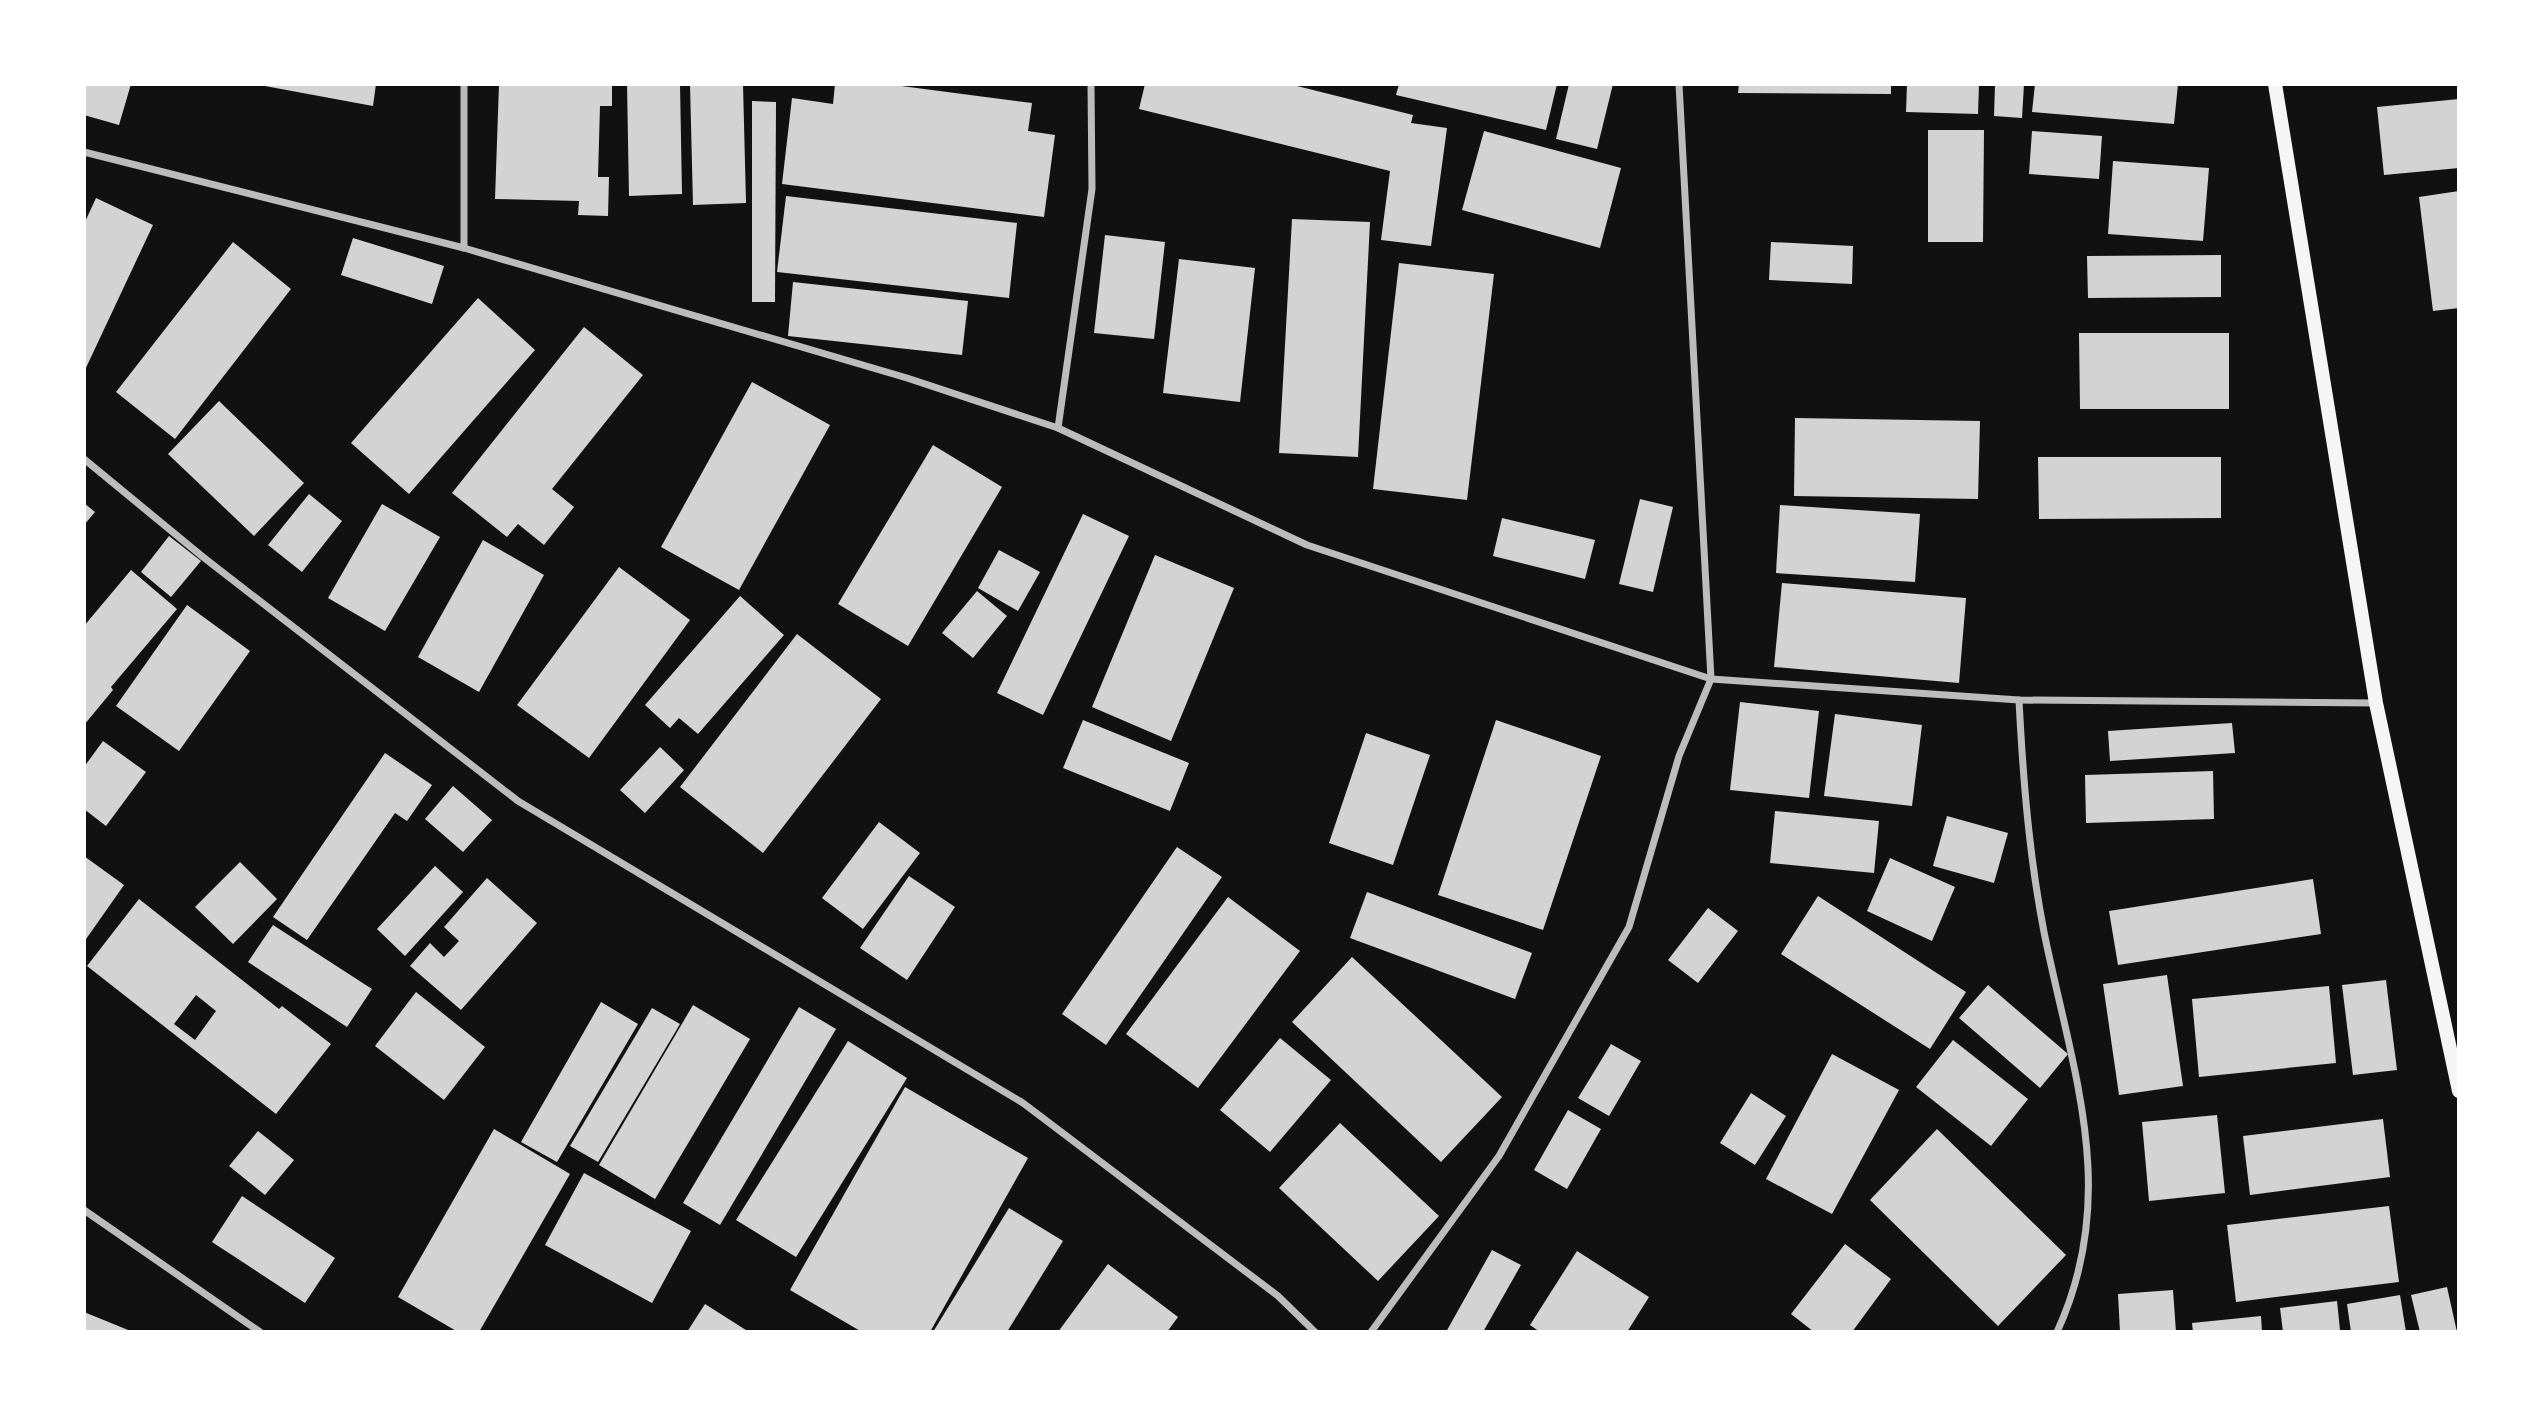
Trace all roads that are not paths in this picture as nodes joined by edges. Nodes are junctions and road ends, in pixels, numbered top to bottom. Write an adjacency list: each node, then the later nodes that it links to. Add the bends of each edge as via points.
1 (464, 84): 6 (street)
2 (1091, 84): 7 (street, via 1092,189)
3 (1679, 84): 9 (street)
4 (2275, 84): 11 (main road)
5 (84, 152): 6 (street)
6 (464, 248): 7 (street, via 907,378)
7 (1058, 428): 9 (street, via 1307,545)
8 (84, 458): 15 (street, via 518,802 1023,1103 1278,1296)
9 (1711, 679): 10 (street); 16 (street, via 1679,756 1629,927 1499,1156)
10 (2019, 700): 11 (street); 17 (street, via 2025,808 2044,932 2084,1120 2090,1203 2068,1308)
11 (2375, 703): 12 (main road)
12 (2459, 1091)
13 (84, 1210): 14 (street)
14 (260, 1332)
15 (1315, 1332)
16 (1371, 1332)
17 (2057, 1332)

